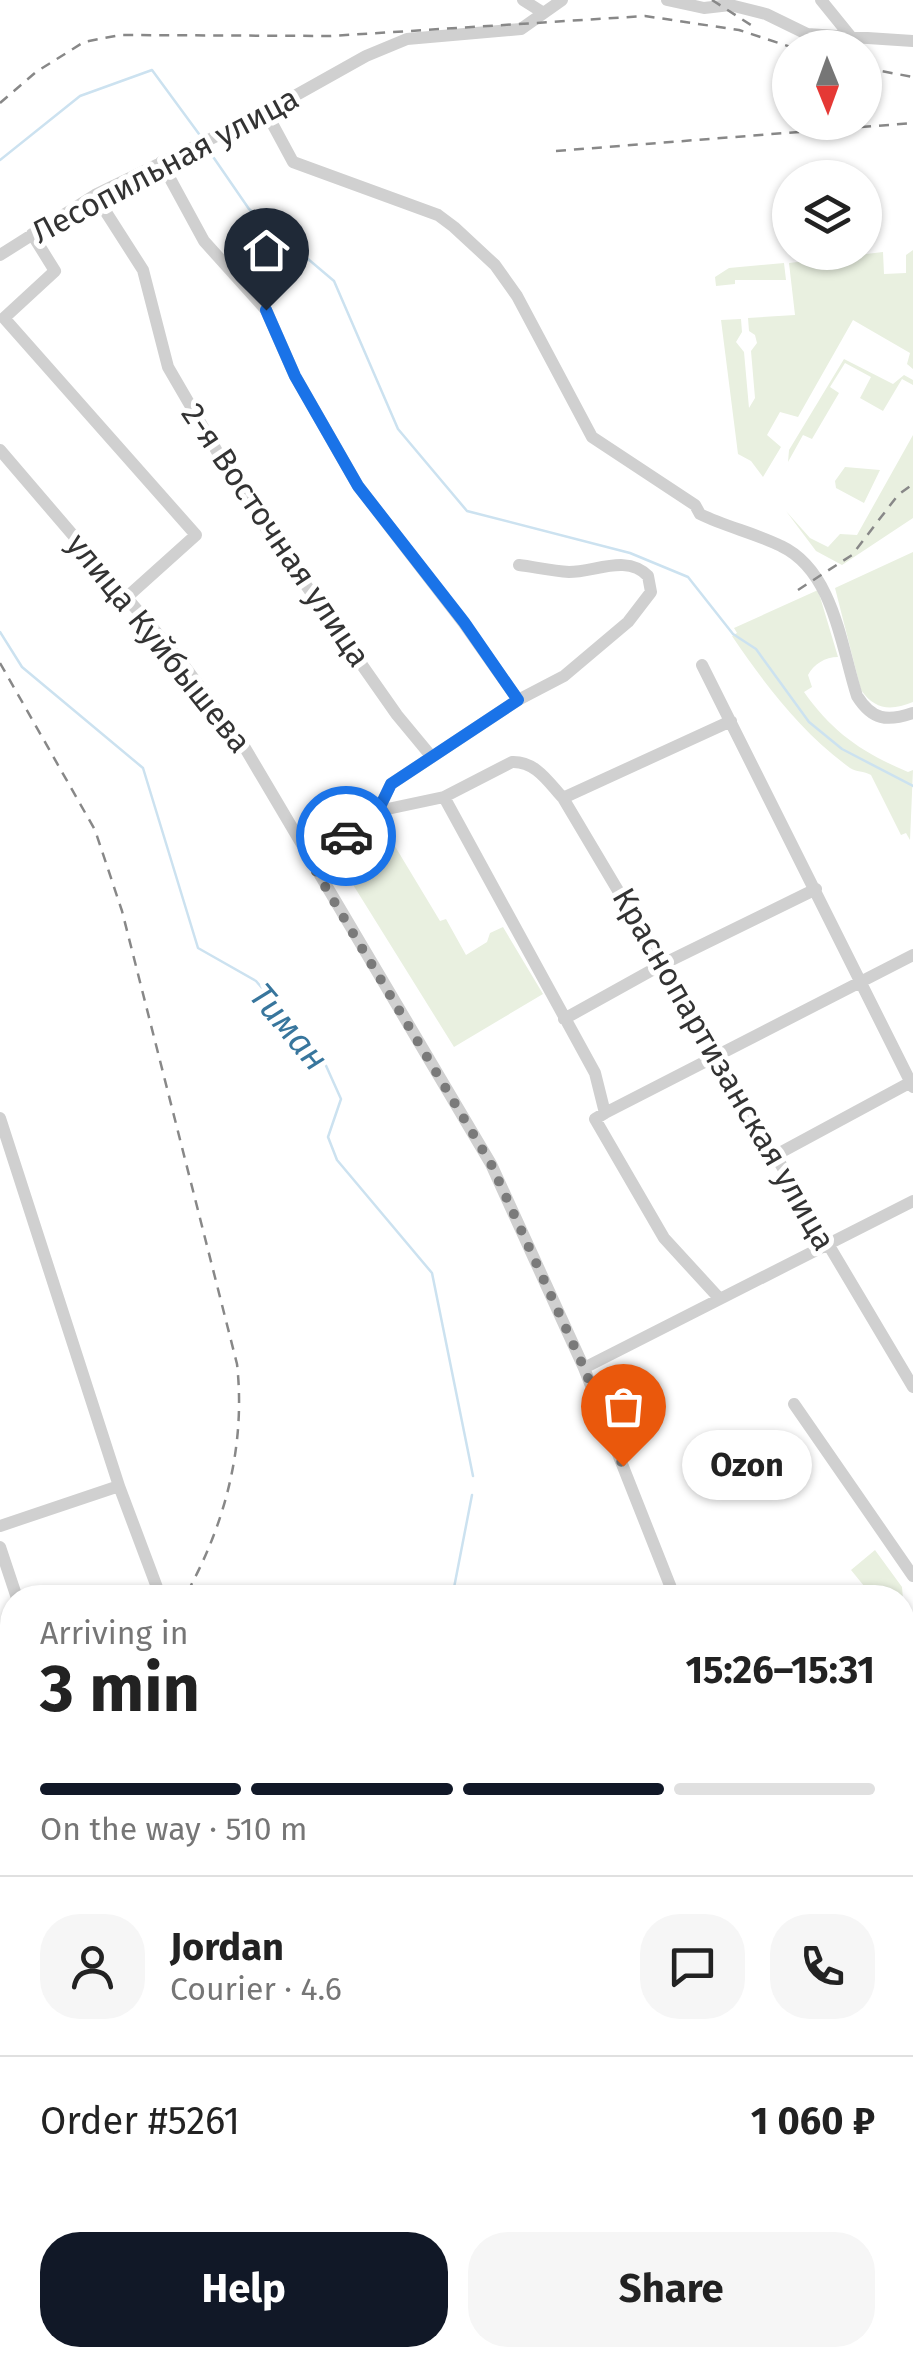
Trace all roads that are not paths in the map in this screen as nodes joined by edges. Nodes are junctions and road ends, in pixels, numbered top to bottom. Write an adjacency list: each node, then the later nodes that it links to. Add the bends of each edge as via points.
1 (522, 0): 5 (street)
2 (562, 0): 5 (street, Лесопильная улица)
3 (667, 0): 6 (street, via 704,8 730,5)
4 (821, 0): 7 (street)
5 (542, 12): 10 (street, Лесопильная улица, via 521,28 407,39)
6 (798, 30)
7 (845, 30)
8 (882, 39): 9 (street)
9 (913, 41)
10 (266, 112): 11 (street, Лесопильная улица); 20 (street, via 294,162 438,215 495,265 592,437 700,514 785,547 806,564 821,585 866,709 895,719)
11 (161, 162): 12 (street, Лесопильная улица); 19 (street, via 204,240 266,310 358,486)
12 (95, 196): 13 (street, Лесопильная улица); 22 (street, 2-я Восточная улица, via 144,270 164,354 201,426 310,592)
13 (32, 234): 14 (street, Лесопильная улица); 17 (street, via 55,271 4,318 196,534)
14 (0, 255)
15 (0, 450): 17 (street, улица Куйбышева)
16 (519, 565): 19 (street, via 570,572 636,567 651,588 645,603 603,644 564,676)
17 (127, 597): 26 (street, улица Куйбышева, via 245,748)
18 (702, 665): 21 (street)
19 (518, 700): 22 (street)
20 (913, 713)
21 (731, 721): 24 (street); 27 (street)
22 (431, 756): 25 (street, via 391,784)
23 (444, 797): 24 (street, Краснопартизанская улица, via 502,765 524,762); 25 (street); 31 (street)
24 (563, 798): 29 (street, Краснопартизанская улица)
25 (378, 811): 26 (street)
26 (311, 863): 41 (street, улица Куйбышева, via 491,1164)
27 (816, 889): 29 (street); 30 (street)
28 (913, 955): 30 (street)
29 (663, 964): 31 (street); 32 (street, Краснопартизанская улица)
30 (862, 981): 32 (street); 33 (street)
31 (564, 1018): 34 (street, via 595,1073)
32 (717, 1055): 34 (street); 37 (street, Краснопартизанская улица)
33 (912, 1084): 37 (street)
34 (605, 1114): 40 (street, via 594,1119 664,1238)
35 (0, 1118): 36 (street)
36 (6, 1155): 44 (street)
37 (774, 1156): 39 (street, Краснопартизанская улица)
38 (913, 1201): 39 (street)
39 (826, 1244): 40 (street); 42 (street, Краснопартизанская улица)
40 (719, 1298): 41 (street)
41 (584, 1368): 50 (street, улица Куйбышева)
42 (913, 1387)
43 (794, 1404): 47 (street)
44 (119, 1486): 45 (street); 49 (street)
45 (0, 1526)
46 (0, 1547): 48 (street)
47 (913, 1576)
48 (13, 1585)
49 (156, 1585)
50 (670, 1585)

